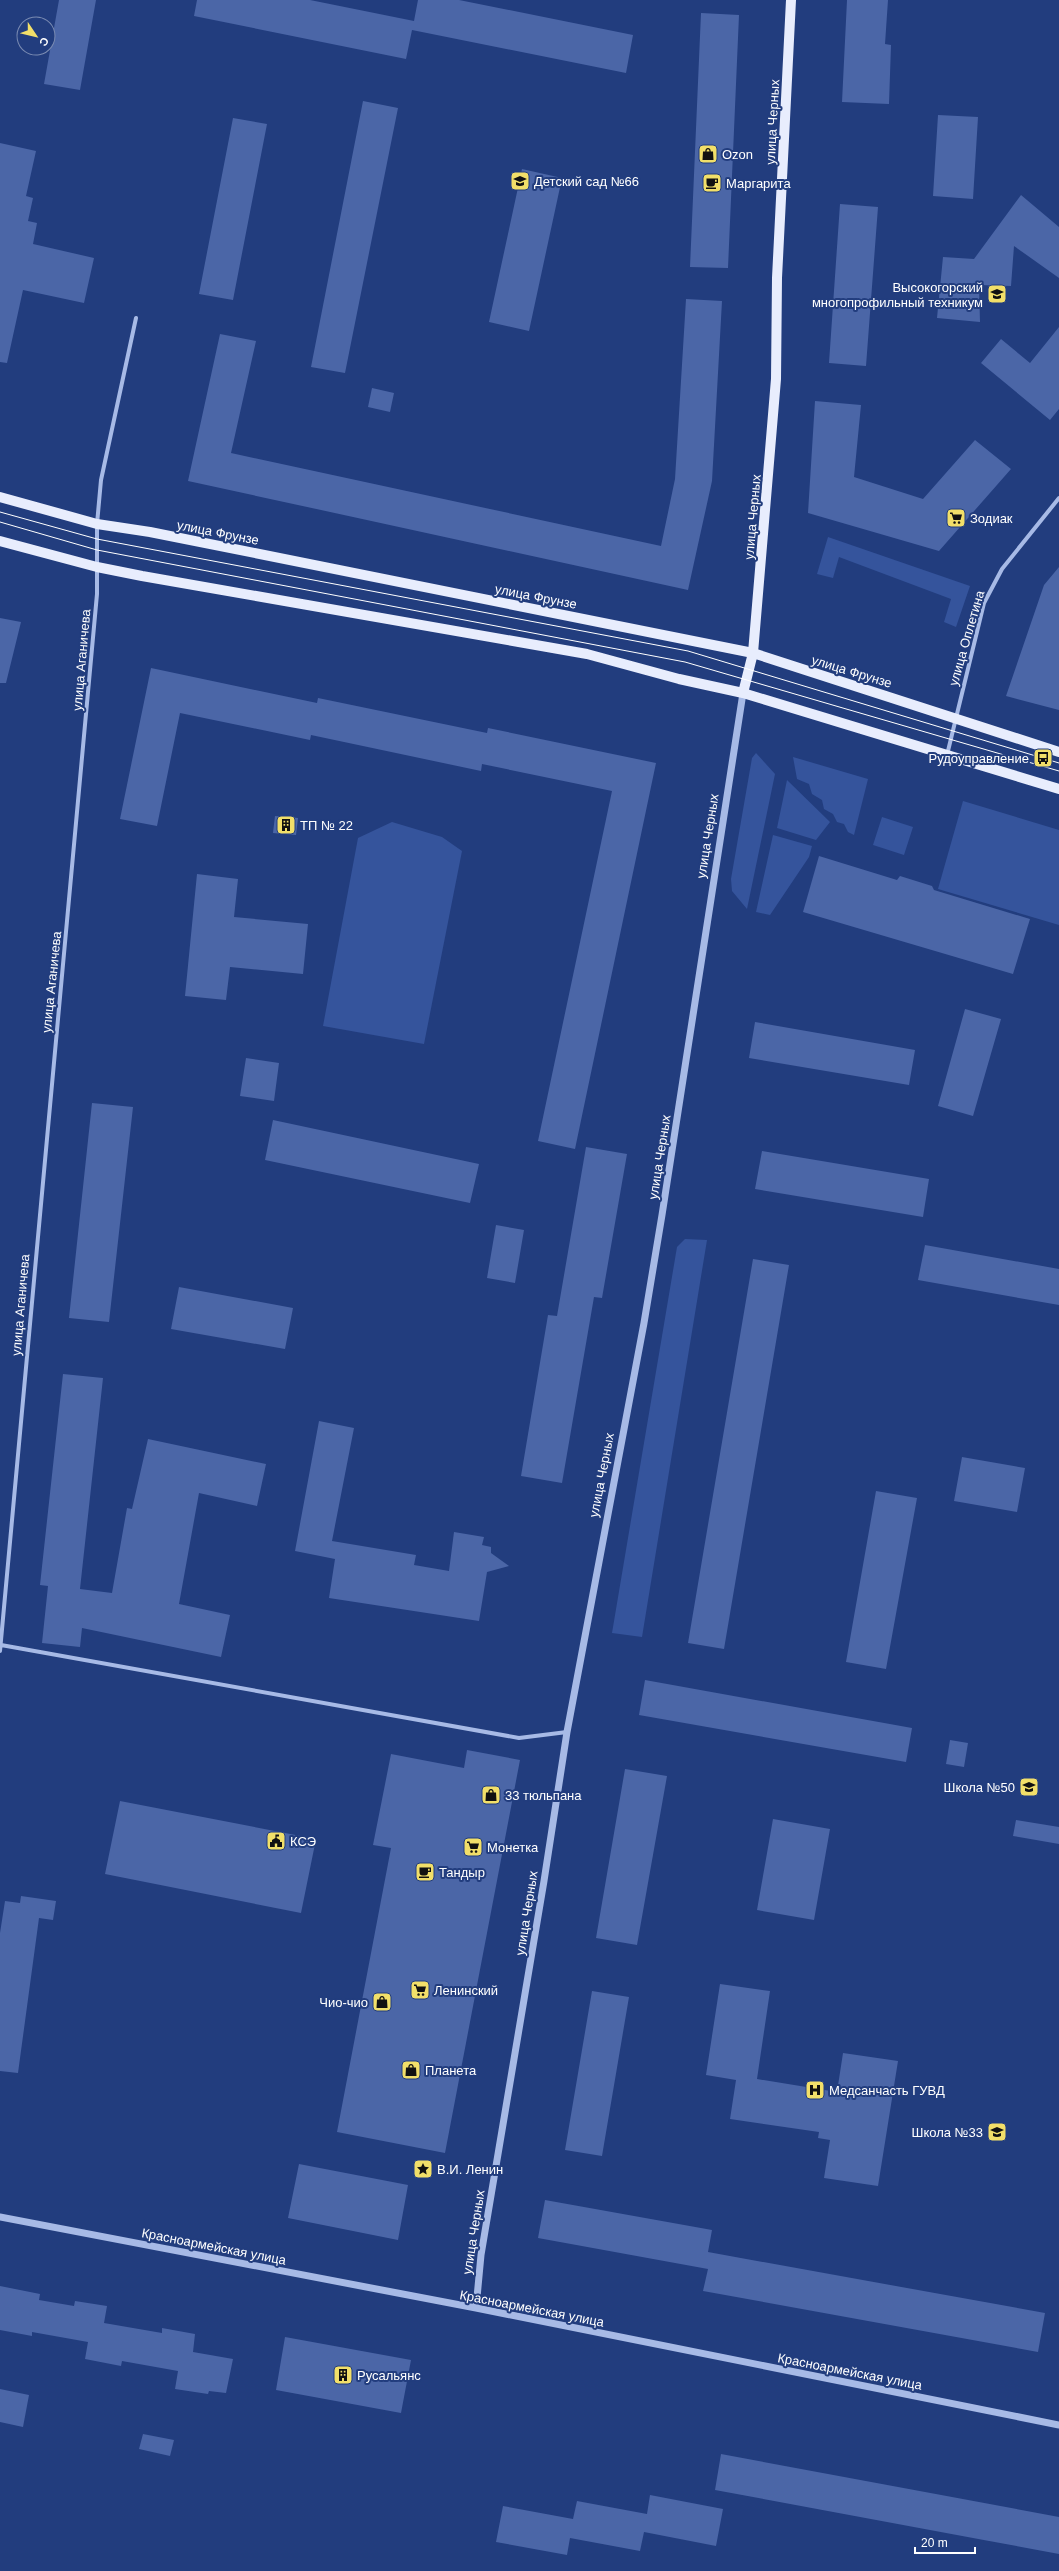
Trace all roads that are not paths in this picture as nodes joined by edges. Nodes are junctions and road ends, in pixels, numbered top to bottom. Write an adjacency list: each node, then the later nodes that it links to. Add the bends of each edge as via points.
1 (791, 0): 8 (main road, улица Черных, via 777,278 776,379)
2 (136, 318): 5 (street, улица Аганичева, via 101,480)
3 (0, 497): 5 (main road, улица Фрунзе)
4 (1059, 498): 10 (street, улица Оплетина, via 1002,569 991,588 984,603)
5 (97, 524): 7 (street, улица Аганичева); 8 (main road, улица Фрунзе, via 158,533)
6 (0, 541): 7 (main road)
7 (97, 567): 9 (main road, via 587,654 679,679); 14 (street, улица Аганичева, via 97,594)
8 (753, 654): 9 (main road, улица Черных); 10 (main road, улица Фрунзе, via 872,690)
9 (744, 693): 12 (main road); 16 (street, улица Черных, via 644,1324)
10 (955, 719): 11 (main road, улица Фрунзе); 12 (street, улица Оплетина)
11 (1059, 752)
12 (947, 757): 13 (main road)
13 (1059, 789)
14 (1, 1645): 15 (street, улица Аганичева); 16 (street, via 519,1738)
15 (0, 1652)
16 (567, 1732): 18 (street, улица Черных, via 542,1897 480,2255)
17 (0, 2217): 18 (street, Красноармейская улица)
18 (476, 2308): 19 (street, Красноармейская улица)
19 (1059, 2425)

